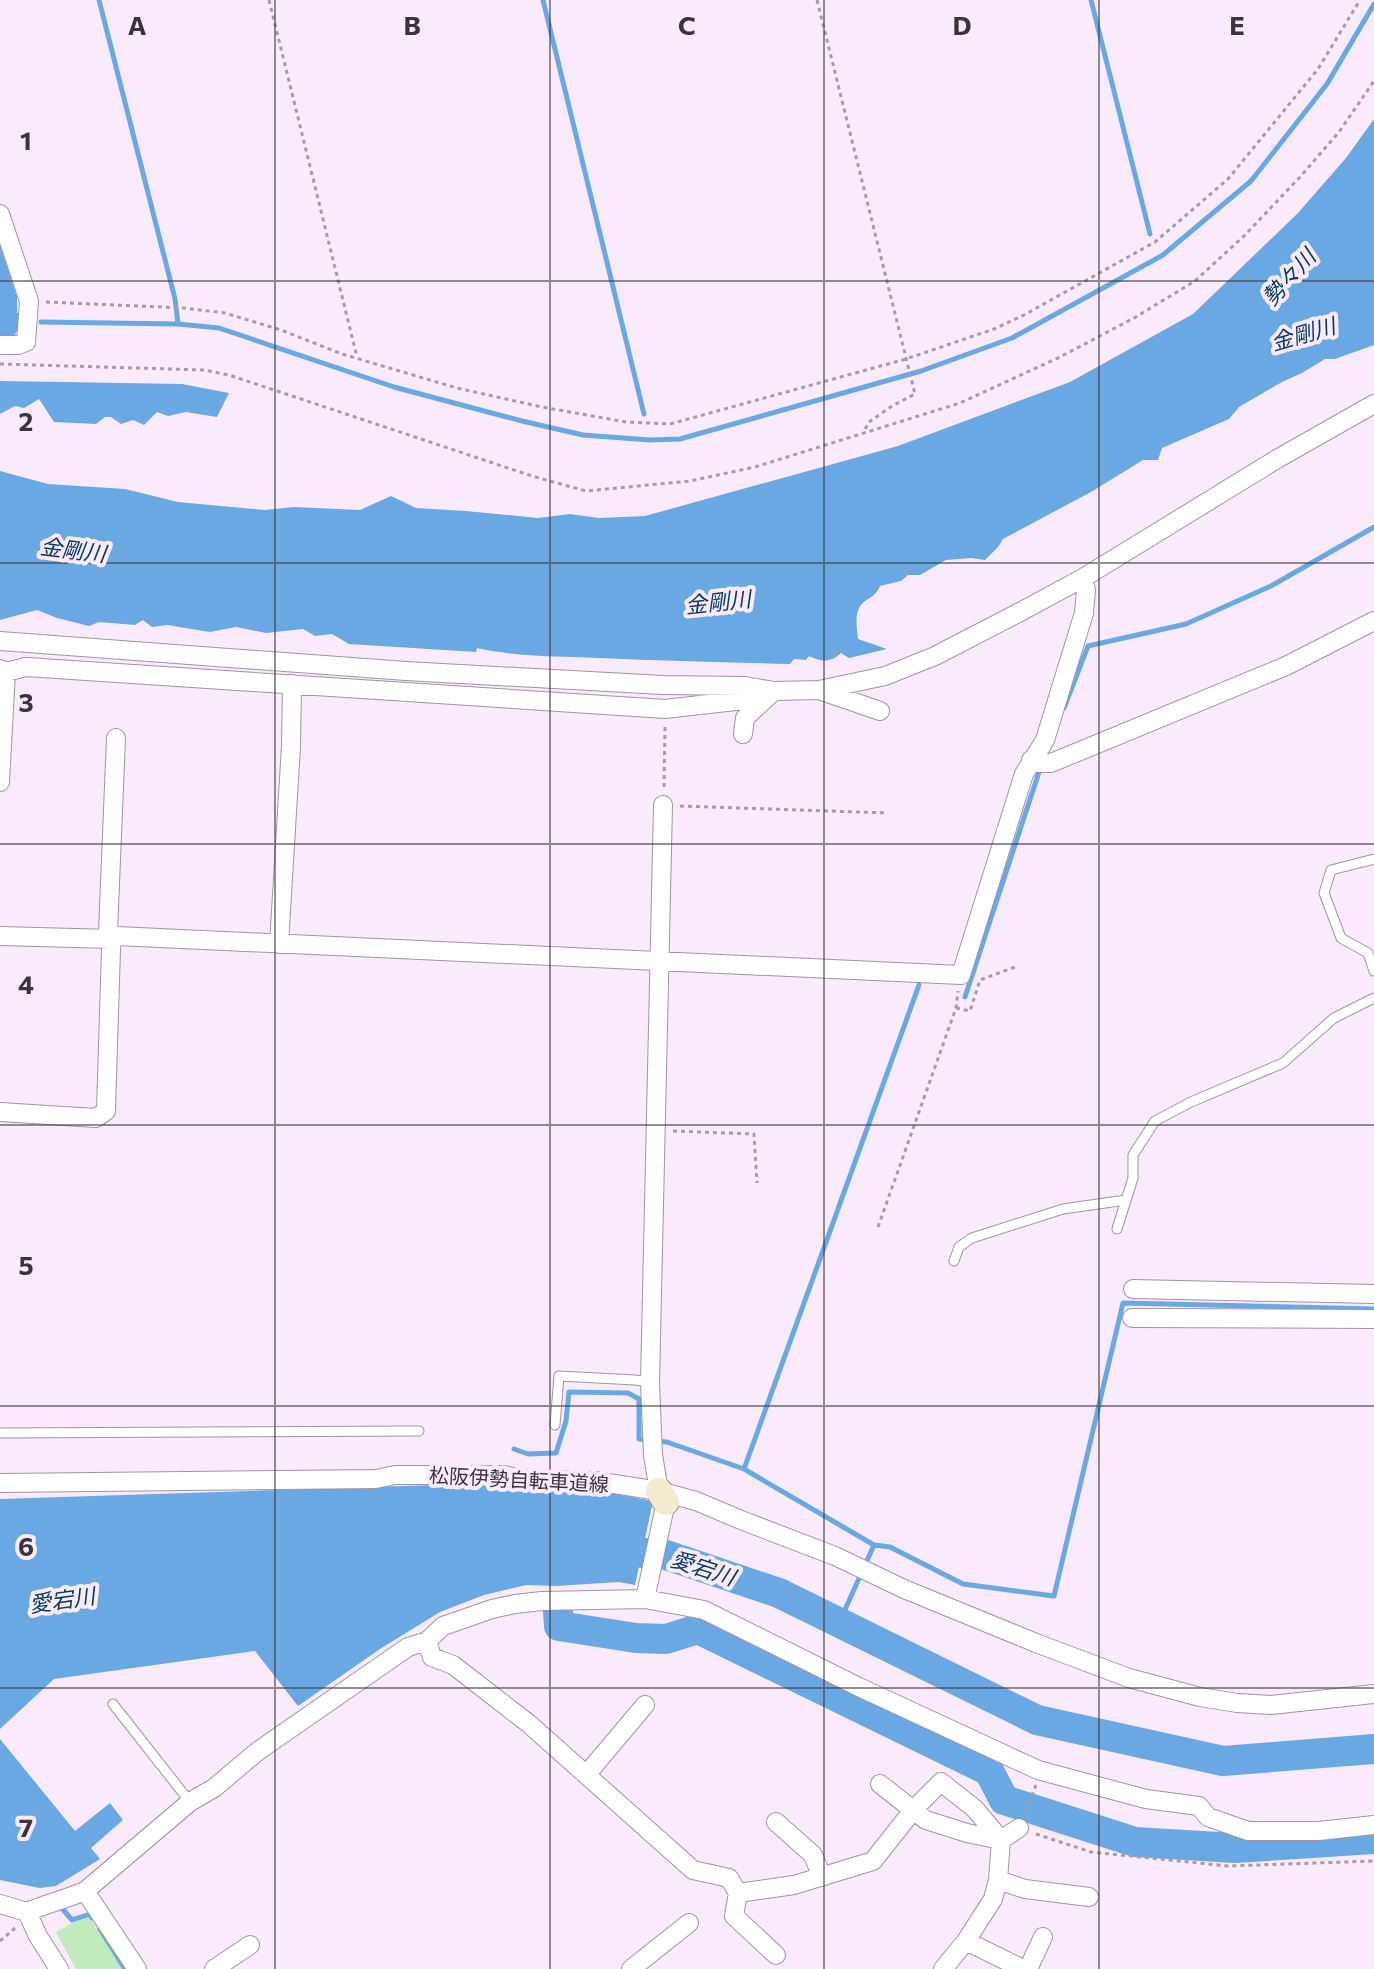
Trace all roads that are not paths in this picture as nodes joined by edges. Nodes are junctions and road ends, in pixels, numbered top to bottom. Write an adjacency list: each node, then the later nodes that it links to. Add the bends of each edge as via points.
1 (0, 214): 2 (street, via 29,301 26,342)
2 (0, 345)
3 (1374, 404): 4 (street)
4 (1083, 578): 9 (street, via 935,656 885,676); 14 (street, via 1084,613)
5 (1374, 621): 14 (street, via 1286,666)
6 (0, 641): 10 (street)
7 (3, 670): 8 (street, via 26,667); 15 (street)
8 (292, 684): 10 (street, via 665,709 753,699); 20 (street)
9 (819, 690): 10 (street); 11 (street)
10 (774, 691): 12 (street, via 745,718)
11 (880, 711)
12 (743, 734)
13 (116, 738): 19 (street, via 108,932)
14 (1039, 762): 22 (street, via 1024,774 961,975)
15 (0, 782)
16 (663, 805): 22 (street)
17 (1374, 859): 21 (lane, via 1331,870 1324,893 1341,938)
18 (0, 936): 19 (street)
19 (112, 939): 20 (street); 25 (street, via 106,1111 96,1118)
20 (279, 944): 22 (street)
21 (1371, 950): 23 (lane)
22 (659, 962): 33 (street)
23 (1374, 971)
24 (1374, 998): 26 (lane, via 1334,1018 1283,1063 1155,1121 1133,1155)
25 (0, 1112)
26 (1126, 1200): 27 (lane); 28 (lane, via 1063,1209 972,1238 959,1247)
27 (1117, 1229)
28 (954, 1261)
29 (1133, 1289): 30 (street)
30 (1374, 1294)
31 (1132, 1318): 32 (street)
32 (1374, 1319)
33 (650, 1382): 34 (lane, via 559,1376); 38 (street, via 653,1455)
34 (555, 1425)
35 (419, 1431): 36 (lane)
36 (0, 1433)
37 (0, 1483): 38 (street, 松阪伊勢自転車道線, via 504,1475 595,1481)
38 (662, 1497): 39 (street); 41 (street, 松阪伊勢自転車道線, via 696,1501 1129,1678 1237,1703 1271,1705)
39 (645, 1599): 40 (street, via 515,1604 443,1626); 49 (street, via 704,1610 1038,1770 1146,1799 1199,1806 1208,1817 1248,1831)
40 (427, 1641): 44 (street, via 432,1657 465,1674); 46 (street, via 408,1647)
41 (1374, 1694)
42 (113, 1704): 46 (lane)
43 (645, 1705): 44 (street)
44 (586, 1775): 55 (street, via 693,1870 729,1878)
45 (880, 1784): 47 (street)
46 (190, 1802): 54 (street)
47 (914, 1809): 51 (street, via 926,1820); 51 (street, via 941,1782 975,1809); 52 (street, via 873,1861)
48 (776, 1822): 52 (street, via 813,1855)
49 (1374, 1825)
50 (1019, 1828): 51 (street)
51 (1001, 1840): 53 (street)
52 (822, 1877): 55 (street)
53 (998, 1880): 56 (street); 61 (street, via 993,1899)
54 (85, 1891): 58 (street); 65 (street)
55 (738, 1893): 63 (street, via 734,1916)
56 (1089, 1897)
57 (0, 1904): 58 (street)
58 (27, 1912): 64 (street)
59 (689, 1923): 67 (street)
60 (1043, 1937): 69 (street)
61 (966, 1941): 68 (street); 69 (street)
62 (250, 1945): 66 (street)
63 (776, 1955)
64 (59, 1969)
65 (137, 1969)
66 (214, 1969)
67 (631, 1969)
68 (943, 1969)
69 (1025, 1969)

